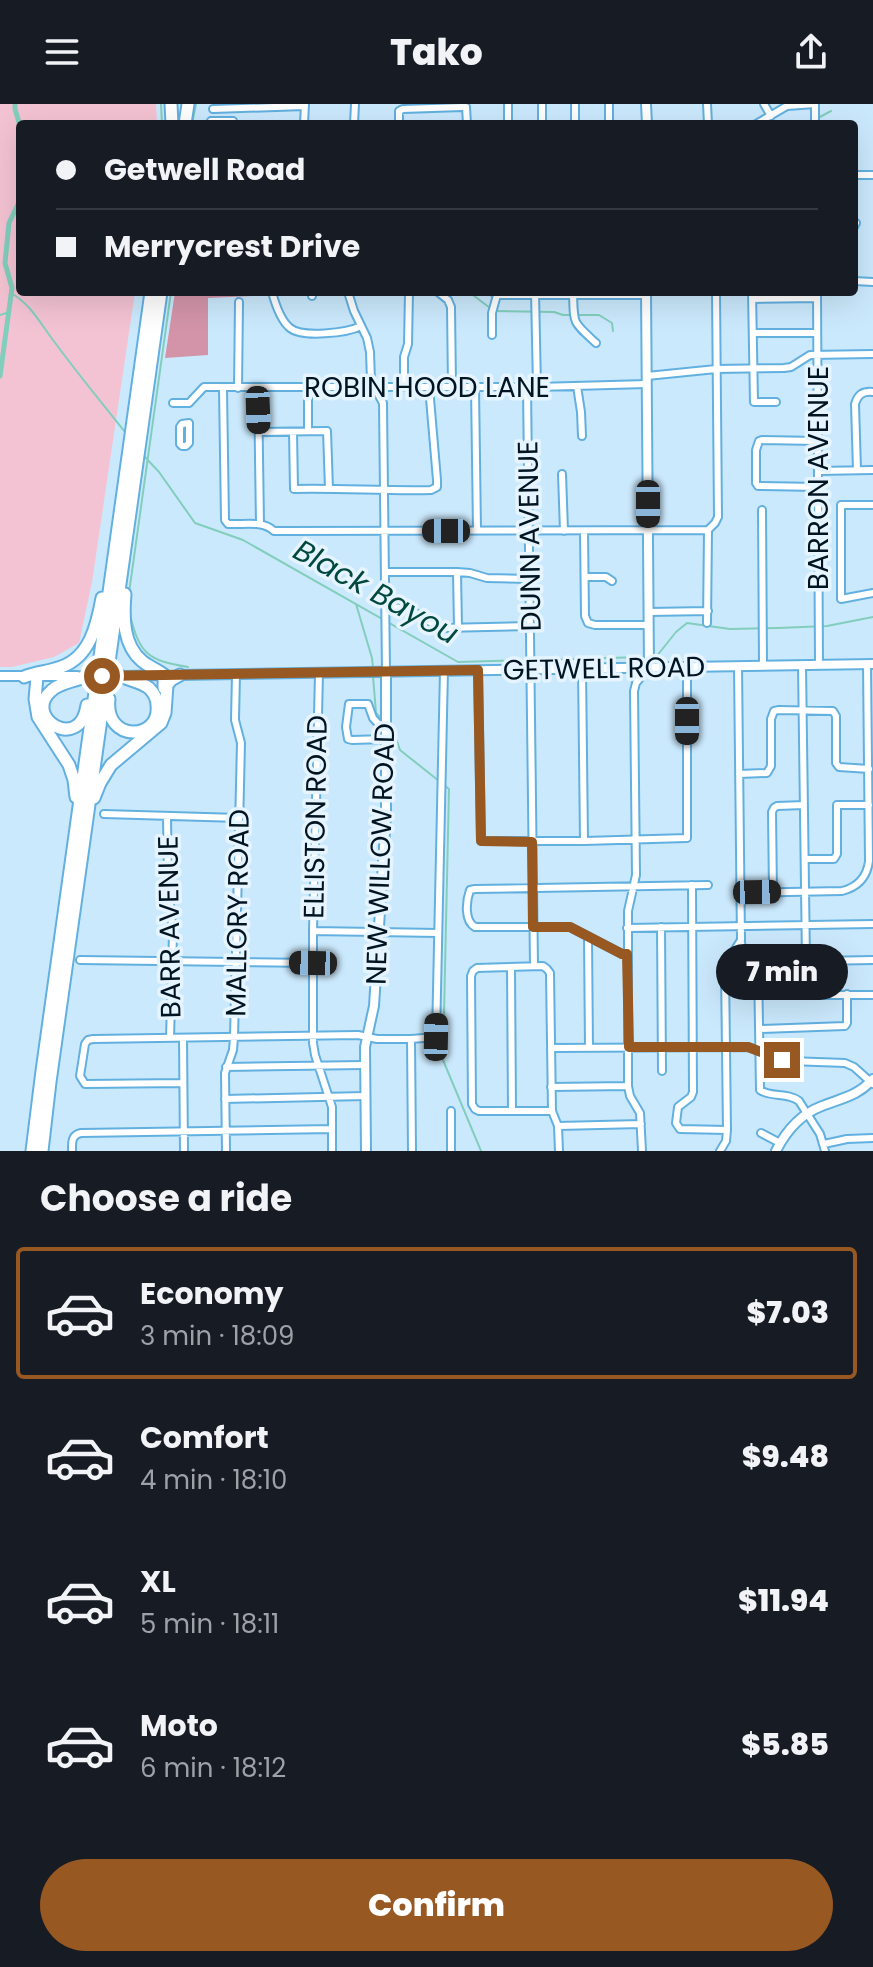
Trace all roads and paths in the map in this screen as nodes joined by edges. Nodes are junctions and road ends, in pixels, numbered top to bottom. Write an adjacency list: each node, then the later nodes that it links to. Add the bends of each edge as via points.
1 (764, 104): 8 (street)
2 (815, 104): 8 (street, via 787,106)
3 (305, 105): 5 (street)
4 (234, 106): 5 (street); 7 (street)
5 (269, 106)
6 (427, 106): 9 (street, via 399,111); 10 (street, via 466,107)
7 (213, 109)
8 (771, 116): 11 (street)
9 (399, 120)
10 (467, 120)
11 (764, 120)
12 (150, 296): 58 (highway, via 132,428)
13 (160, 296): 58 (highway)
14 (273, 296): 26 (street, via 292,330 339,332)
15 (349, 296): 26 (street)
16 (409, 296): 38 (street)
17 (443, 296): 40 (street, via 451,313)
18 (495, 296): 29 (street)
19 (536, 296): 43 (street)
20 (573, 296): 30 (street, via 576,325)
21 (646, 296): 35 (main road)
22 (716, 296): 34 (street)
23 (752, 296): 27 (street)
24 (817, 296): 28 (street, BARRON AVENUE)
25 (239, 302): 45 (street)
26 (361, 326): 36 (street)
27 (753, 333): 28 (street); 33 (street)
28 (817, 333): 32 (street, BARRON AVENUE)
29 (492, 335)
30 (596, 343)
31 (873, 354): 32 (street, ROBIN HOOD LANE)
32 (817, 355): 33 (street, ROBIN HOOD LANE, via 791,367); 57 (street, BARRON AVENUE)
33 (754, 368): 34 (street, ROBIN HOOD LANE); 49 (street, via 754,402)
34 (716, 369): 35 (street, ROBIN HOOD LANE); 71 (street, via 718,517)
35 (647, 380): 37 (street, ROBIN HOOD LANE); 75 (main road)
36 (374, 386): 38 (street, ROBIN HOOD LANE); 47 (street, ROBIN HOOD LANE); 65 (street, via 383,403)
37 (577, 386): 43 (street, ROBIN HOOD LANE); 56 (street)
38 (404, 387): 39 (street, ROBIN HOOD LANE)
39 (429, 387): 40 (street, ROBIN HOOD LANE); 65 (street, via 437,487)
40 (452, 387): 41 (street, ROBIN HOOD LANE)
41 (475, 387): 42 (street, ROBIN HOOD LANE); 69 (street)
42 (527, 387): 43 (street, ROBIN HOOD LANE); 70 (street, DUNN AVENUE)
43 (537, 387)
44 (223, 388): 45 (street, ROBIN HOOD LANE); 51 (street, ROBIN HOOD LANE, via 202,388); 68 (street, via 225,520)
45 (238, 388): 46 (street, ROBIN HOOD LANE)
46 (258, 388): 47 (street, ROBIN HOOD LANE); 54 (street)
47 (308, 388): 53 (street)
48 (873, 392): 59 (street, via 862,393 855,404)
49 (776, 402)
50 (173, 403): 51 (street)
51 (189, 403): 52 (street)
52 (189, 423)
53 (308, 431): 55 (street); 64 (street, via 327,431)
54 (259, 432): 55 (street); 68 (street)
55 (293, 432): 64 (street, via 294,489)
56 (582, 436)
57 (817, 441): 61 (street, BARRON AVENUE); 63 (street, via 759,441 756,483)
58 (133, 460): 81 (highway); 83 (highway, via 122,470); 124 (highway); 125 (highway)
59 (857, 470): 60 (street); 61 (street)
60 (873, 470)
61 (818, 471): 63 (street, BARRON AVENUE)
62 (562, 474): 73 (street)
63 (818, 487): 96 (street, BARRON AVENUE)
64 (329, 489): 65 (street)
65 (384, 491): 72 (street)
66 (873, 505): 82 (street, via 841,505 841,599)
67 (762, 510): 94 (street)
68 (260, 524): 72 (street, via 274,531)
69 (477, 530): 70 (street); 72 (street)
70 (529, 530): 73 (street); 79 (street, DUNN AVENUE)
71 (708, 530): 75 (street); 85 (street)
72 (385, 531): 76 (street)
73 (564, 531): 74 (street)
74 (584, 531): 75 (street); 78 (street)
75 (648, 531): 86 (main road)
76 (385, 572): 77 (street); 84 (street)
77 (457, 572): 79 (street); 90 (street)
78 (585, 577): 80 (street); 88 (street, via 588,623)
79 (529, 579): 89 (street, DUNN AVENUE)
80 (612, 581)
81 (126, 582): 106 (highway, via 124,617 130,645 144,663); 110 (highway, via 108,710 122,730 144,730 155,718 156,698 148,687)
82 (873, 593)
83 (100, 606): 108 (highway, via 90,640 77,658 62,667); 109 (highway, via 86,714 74,727 55,727 44,714 45,697)
84 (385, 607): 90 (street, via 415,612 442,628); 103 (street)
85 (708, 611): 86 (street); 87 (street)
86 (649, 612): 88 (main road)
87 (707, 623)
88 (648, 625): 91 (main road)
89 (530, 626): 90 (street); 92 (street, DUNN AVENUE)
90 (458, 628)
91 (649, 660): 97 (main road, GETWELL ROAD); 99 (main road, GETWELL ROAD); 112 (street)
92 (531, 663): 100 (main road, GETWELL ROAD); 102 (main road, GETWELL ROAD); 128 (street, DUNN AVENUE)
93 (870, 664): 96 (main road, GETWELL ROAD); 117 (street)
94 (763, 665): 95 (main road, GETWELL ROAD); 98 (main road, GETWELL ROAD)
95 (802, 665): 96 (main road, GETWELL ROAD); 115 (street)
96 (819, 665)
97 (687, 666): 98 (main road, GETWELL ROAD); 126 (street, via 687,838)
98 (738, 666): 118 (street)
99 (633, 667): 100 (main road, GETWELL ROAD); 112 (street)
100 (582, 668): 127 (street)
101 (444, 670): 102 (main road, GETWELL ROAD); 103 (main road, GETWELL ROAD); 147 (street)
102 (478, 670): 128 (street, via 481,841)
103 (386, 672): 104 (main road, GETWELL ROAD); 116 (main road, NEW WILLOW ROAD)
104 (319, 673): 105 (main road, GETWELL ROAD); 145 (street, ELLISTON ROAD)
105 (236, 674): 107 (main road, GETWELL ROAD); 123 (street, MALLORY ROAD)
106 (164, 675): 107 (main road, GETWELL ROAD); 110 (main road, GETWELL ROAD); 114 (highway)
107 (180, 675): 114 (highway, via 168,682)
108 (11, 676): 111 (main road, GETWELL ROAD); 113 (highway, via 29,683)
109 (86, 676): 110 (main road, GETWELL ROAD, bridge); 111 (main road, GETWELL ROAD)
110 (119, 676)
111 (37, 677): 113 (highway)
112 (635, 685): 126 (street)
113 (35, 693): 124 (highway, via 40,722 73,775)
114 (166, 698): 125 (highway, via 158,727 103,777)
115 (803, 709): 117 (street, via 833,711 839,767); 118 (street, via 772,714 770,770); 119 (street)
116 (386, 736): 116 (street, via 368,704 348,705 348,739); 146 (main road, NEW WILLOW ROAD)
117 (871, 769): 120 (street)
118 (739, 774): 137 (street)
119 (804, 805): 129 (street); 135 (street, via 777,806 772,812)
120 (869, 805): 129 (street, via 837,805 837,854 834,859); 130 (street)
121 (104, 814): 122 (street)
122 (167, 816): 123 (street); 153 (street, BARR AVENUE)
123 (239, 818): 154 (street, MALLORY ROAD)
124 (76, 826): 202 (highway)
125 (84, 838): 203 (highway)
126 (636, 840): 127 (street); 131 (street)
127 (584, 841): 128 (street)
128 (532, 842): 134 (street, DUNN AVENUE)
129 (805, 859): 136 (street)
130 (869, 877): 136 (street, via 842,891)
131 (634, 885): 132 (street); 134 (street); 144 (street)
132 (692, 885): 133 (street); 140 (street)
133 (708, 885)
134 (532, 887): 142 (street, DUNN AVENUE); 142 (street, via 470,890 468,920 475,927)
135 (773, 892): 136 (street); 137 (street)
136 (806, 892): 139 (street)
137 (741, 893): 141 (street)
138 (873, 924): 139 (street)
139 (805, 925): 141 (street); 155 (street)
140 (693, 926): 141 (street); 143 (street); 174 (street)
141 (741, 926): 149 (street)
142 (533, 927): 148 (street, via 570,927); 158 (street, DUNN AVENUE)
143 (661, 927): 144 (street); 173 (street)
144 (627, 928): 150 (street)
145 (313, 931): 146 (street); 157 (street, ELLISTON ROAD)
146 (379, 932): 147 (street); 165 (main road, NEW WILLOW ROAD, via 375,1005)
147 (438, 933): 169 (street, via 436,1037)
148 (588, 937): 150 (street); 172 (street)
149 (741, 940): 156 (street, via 746,957); 175 (street, via 725,969)
150 (627, 954): 170 (street)
151 (80, 960): 153 (street)
152 (873, 960): 155 (street)
153 (172, 961): 154 (street); 167 (street, BARR AVENUE)
154 (236, 961): 157 (street); 166 (street, MALLORY ROAD)
155 (806, 961): 156 (street)
156 (758, 962): 161 (street)
157 (313, 963): 164 (street, ELLISTON ROAD)
158 (534, 966): 159 (street); 171 (street, DUNN AVENUE, via 550,973)
159 (511, 967): 189 (street); 189 (street, via 477,968 471,976 472,1104 479,1111)
160 (847, 994): 161 (street); 162 (street); 163 (street, via 845,1026)
161 (759, 995): 163 (street)
162 (873, 995)
163 (759, 1029): 176 (street)
164 (312, 1035): 165 (street); 166 (street); 178 (street, ELLISTON ROAD)
165 (367, 1036): 169 (street); 177 (main road, NEW WILLOW ROAD)
166 (234, 1037): 168 (street); 179 (street, MALLORY ROAD)
167 (170, 1038): 168 (street); 182 (street, via 89,1039 82,1082)
168 (183, 1038): 182 (street, BARR AVENUE)
169 (411, 1039): 209 (street)
170 (629, 1047): 172 (street); 173 (street); 183 (street)
171 (551, 1048): 172 (street); 184 (street, DUNN AVENUE)
172 (589, 1048)
173 (662, 1048): 174 (street); 180 (street)
174 (694, 1048): 175 (street); 195 (street, via 693,1092 678,1107 676,1123 687,1130)
175 (726, 1048): 176 (street); 195 (street)
176 (759, 1050): 181 (street, via 789,1061 845,1063); 191 (street, via 760,1090 795,1098)
177 (365, 1065): 178 (street); 185 (main road, NEW WILLOW ROAD)
178 (318, 1066): 179 (street); 186 (street, ELLISTON ROAD)
179 (226, 1067): 187 (street, MALLORY ROAD)
180 (662, 1071)
181 (872, 1082): 191 (main road, via 849,1098)
182 (183, 1083): 197 (street, BARR AVENUE)
183 (628, 1086): 184 (street); 192 (street)
184 (551, 1087): 190 (street, DUNN AVENUE)
185 (365, 1096): 186 (street); 208 (main road, NEW WILLOW ROAD)
186 (329, 1097): 187 (street); 194 (street, ELLISTON ROAD)
187 (225, 1099): 196 (street, MALLORY ROAD)
188 (451, 1111): 210 (street)
189 (512, 1111): 190 (street)
190 (552, 1111): 193 (street, DUNN AVENUE)
191 (807, 1113): 200 (main road); 201 (street)
192 (641, 1124): 193 (street); 212 (street)
193 (558, 1126): 211 (street, DUNN AVENUE)
194 (332, 1129): 196 (street); 207 (street, ELLISTON ROAD)
195 (727, 1130): 213 (street)
196 (225, 1131): 197 (street); 206 (street, MALLORY ROAD)
197 (184, 1132): 204 (street, via 81,1133 74,1137); 205 (street, BARR AVENUE)
198 (761, 1133): 200 (street)
199 (873, 1138): 201 (street, via 847,1139)
200 (778, 1147)
201 (825, 1148)
202 (32, 1151)
203 (42, 1151)
204 (72, 1151)
205 (184, 1151)
206 (226, 1151)
207 (332, 1151)
208 (366, 1151)
209 (412, 1151)
210 (451, 1151)
211 (559, 1151)
212 (642, 1151)
213 (720, 1151)

